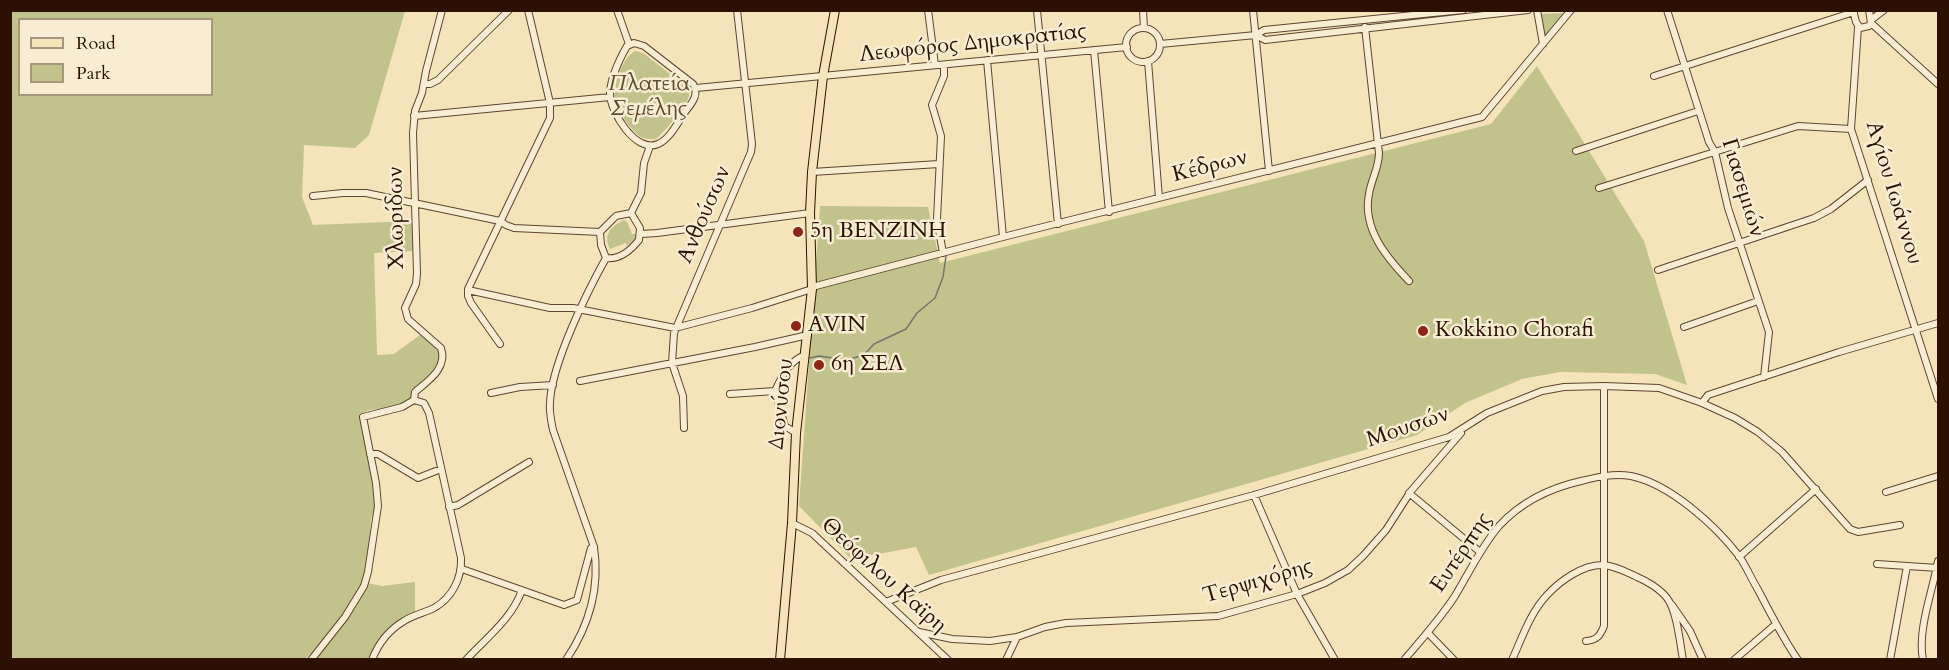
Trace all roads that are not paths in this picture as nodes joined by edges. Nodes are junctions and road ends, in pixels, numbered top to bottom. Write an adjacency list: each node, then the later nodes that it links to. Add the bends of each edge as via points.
1 (442, 10): 40 (street, Χλωρίδων)
2 (509, 10): 40 (street, via 438,80)
3 (528, 10): 45 (street)
4 (617, 10): 27 (street)
5 (737, 10): 41 (street, Ανθούσων)
6 (835, 10): 38 (main road, Διονύσου)
7 (928, 10): 35 (street)
8 (1037, 10): 32 (street)
9 (1143, 10): 24 (street)
10 (1253, 10): 26 (street)
11 (1463, 10): 18 (street)
12 (1528, 10): 21 (street)
13 (1537, 10): 29 (street)
14 (1570, 10): 29 (street, Κέδρων)
15 (1667, 10): 37 (street, Γιασεμιών)
16 (1869, 10): 22 (street)
17 (1884, 10): 22 (street)
18 (1458, 11): 20 (street); 21 (street)
19 (1853, 11): 23 (street, Αγίου Ιωάννου); 37 (street)
20 (1365, 20): 25 (street); 26 (street, via 1264,30)
21 (1449, 20): 25 (street)
22 (1871, 22): 23 (street); 42 (street)
23 (1858, 27): 48 (street, Αγίου Ιωάννου)
24 (1144, 28): 28 (street, via 1157,35); 30 (street, via 1131,33)
25 (1365, 29): 26 (street, via 1265,40); 49 (street)
26 (1256, 35): 28 (street); 54 (street)
27 (629, 44): 43 (street, via 644,46); 44 (street, via 614,74)
28 (1160, 44): 34 (street, via 1157,54)
29 (1543, 44): 49 (street, Κέδρων, via 1482,117)
30 (1127, 47): 31 (street, Λεωφόρος Δημοκρατίας); 34 (street, via 1132,57)
31 (1094, 50): 32 (street, Λεωφόρος Δημοκρατίας); 61 (street)
32 (1042, 55): 33 (street, Λεωφόρος Δημοκρατίας); 65 (street)
33 (987, 60): 36 (street, Λεωφόρος Δημοκρατίας); 69 (street)
34 (1148, 61): 59 (street)
35 (935, 65): 36 (street, Λεωφόρος Δημοκρατίας); 38 (street, Λεωφόρος Δημοκρατίας)
36 (944, 65): 53 (street, via 932,105 941,136)
37 (1685, 67): 39 (street); 46 (street, Γιασεμιών)
38 (822, 76): 41 (street, Λεωφόρος Δημοκρατίας); 55 (main road, Διονύσου)
39 (1654, 76)
40 (425, 84): 47 (street, Χλωρίδων)
41 (745, 84): 43 (street, Λεωφόρος Δημοκρατίας); 66 (street, Ανθούσων, via 751,153)
42 (1938, 84)
43 (696, 88): 50 (street, via 693,101 666,138)
44 (610, 97): 45 (street); 50 (street, via 634,139)
45 (550, 103): 47 (street); 64 (street, via 550,118)
46 (1698, 111): 51 (street); 52 (street, Γιασεμιών)
47 (414, 116): 60 (street, Χλωρίδων)
48 (1851, 129): 52 (street, via 1798,126); 56 (street, Αγίου Ιωάννου)
49 (1377, 144): 54 (street, Κέδρων); 74 (street, via 1379,161 1367,205 1370,226 1391,262)
50 (650, 146): 62 (street, via 641,193)
51 (1576, 151)
52 (1715, 152): 57 (street); 70 (street, Γιασεμιών)
53 (939, 164): 55 (street); 71 (street, via 937,224)
54 (1269, 171): 59 (street, Κέδρων)
55 (812, 172): 63 (main road, Διονύσου)
56 (1868, 180): 70 (street, via 1814,218); 82 (street, Αγίου Ιωάννου)
57 (1599, 188)
58 (313, 196): 60 (street, via 366,193)
59 (1159, 198): 61 (street, Κέδρων)
60 (415, 203): 64 (street); 95 (street, Χλωρίδων, via 417,273 405,312 441,348 443,355 438,371 415,392)
61 (1109, 212): 65 (street, Κέδρων)
62 (631, 213): 67 (street, via 616,216); 68 (street)
63 (810, 213): 66 (street); 75 (main road, Διονύσου)
64 (500, 221): 67 (street, via 514,228); 76 (street)
65 (1058, 224): 69 (street, Κέδρων)
66 (719, 225): 68 (street); 81 (street, Ανθούσων)
67 (600, 232): 72 (street)
68 (641, 234): 72 (street, via 628,251)
69 (1004, 237): 71 (street, Κέδρων)
70 (1740, 243): 73 (street); 77 (street, Γιασεμιών)
71 (943, 253): 75 (street, Κέδρων)
72 (606, 258): 78 (street)
73 (1658, 270)
74 (1409, 281)
75 (812, 288): 81 (street, Κέδρων); 83 (main road, Διονύσου)
76 (468, 290): 78 (street, via 550,308); 84 (street, via 471,303)
77 (1758, 301): 80 (street); 87 (street, Γιασεμιών, via 1768,332)
78 (580, 310): 81 (street); 89 (street)
79 (1938, 323): 82 (street)
80 (1684, 327)
81 (676, 328): 86 (street, Ανθούσων)
82 (1917, 330): 87 (street); 94 (street, Αγίου Ιωάννου)
83 (808, 335): 85 (main road, Διονύσου); 86 (street)
84 (500, 344)
85 (805, 355): 91 (street, via 790,364); 99 (main road, Διονύσου)
86 (672, 363): 88 (street); 98 (street, Ανθούσων, via 683,396)
87 (1764, 377): 96 (street, via 1708,395)
88 (580, 381)
89 (553, 385): 92 (street); 113 (street, via 553,430)
90 (1604, 386): 96 (street, Μουσών, via 1659,388); 97 (street, Μουσών, via 1542,391 1487,413); 104 (street)
91 (775, 391): 93 (street); 99 (street, via 785,426)
92 (491, 393)
93 (730, 394)
94 (1938, 399)
95 (414, 400): 101 (street, via 363,419); 103 (street, via 427,407)
96 (1702, 403): 106 (street, Μουσών, via 1758,432)
97 (1467, 426): 100 (street, Τερψιχόρης)
98 (684, 428)
99 (796, 433): 111 (main road, Διονύσου)
100 (1450, 440): 108 (street, Τερψιχόρης); 109 (street, Μουσών)
101 (370, 454): 103 (street, via 378,454 418,478); 131 (street, via 378,512 364,586)
102 (529, 462): 110 (street)
103 (441, 469): 110 (street)
104 (1603, 476): 114 (street, Ευτέρπης, via 1555,487 1532,499 1498,527); 115 (street, Ευτέρπης, via 1648,481 1681,500 1714,528); 118 (street)
105 (1938, 476): 107 (street)
106 (1816, 489): 112 (street, Μουσών, via 1850,529 1858,532); 115 (street)
107 (1886, 492)
108 (1409, 493): 114 (street); 123 (street, Τερψιχόρης, via 1386,530 1348,570)
109 (1254, 495): 123 (street); 125 (street, Μουσών, via 941,580)
110 (449, 507): 121 (street)
111 (792, 523): 125 (street, Θεόφιλου Καϊρη, via 812,533); 135 (main road, Διονύσου)
112 (1900, 525)
113 (594, 547): 122 (street, via 577,600 571,604 564,606); 134 (street, via 597,566 588,617)
114 (1480, 552): 128 (street, Ευτέρπης)
115 (1739, 557): 126 (street, Ευτέρπης)
116 (1938, 561): 120 (street)
117 (1876, 564): 119 (street)
118 (1603, 565): 124 (street, via 1642,579); 130 (street, via 1604,626 1601,635); 141 (street, via 1570,576 1546,595 1531,617)
119 (1907, 566): 120 (street); 146 (street)
120 (1938, 568): 147 (street, via 1923,628)
121 (462, 569): 122 (street); 132 (street, via 445,601 401,622 386,636)
122 (522, 591): 133 (street, via 506,618)
123 (1297, 594): 129 (street, Τερψιχόρης, via 1218,616 1066,623); 138 (street)
124 (1668, 600): 142 (street); 143 (street, via 1684,620)
125 (886, 602): 127 (street, Θεόφιλου Καϊρη)
126 (1776, 624): 144 (street); 145 (street, Ευτέρπης)
127 (919, 633): 129 (street, Τερψιχόρης, via 990,641); 136 (street, Θεόφιλου Καϊρη)
128 (1428, 633): 139 (street, Ευτέρπης); 140 (street)
129 (1017, 637): 137 (street)
130 (1586, 641)
131 (310, 660)
132 (372, 660)
133 (466, 660)
134 (566, 660)
135 (780, 660)
136 (948, 660)
137 (1006, 660)
138 (1335, 660)
139 (1404, 660)
140 (1454, 660)
141 (1512, 660)
142 (1683, 660)
143 (1703, 660)
144 (1734, 660)
145 (1797, 660)
146 (1890, 660)
147 (1923, 660)

